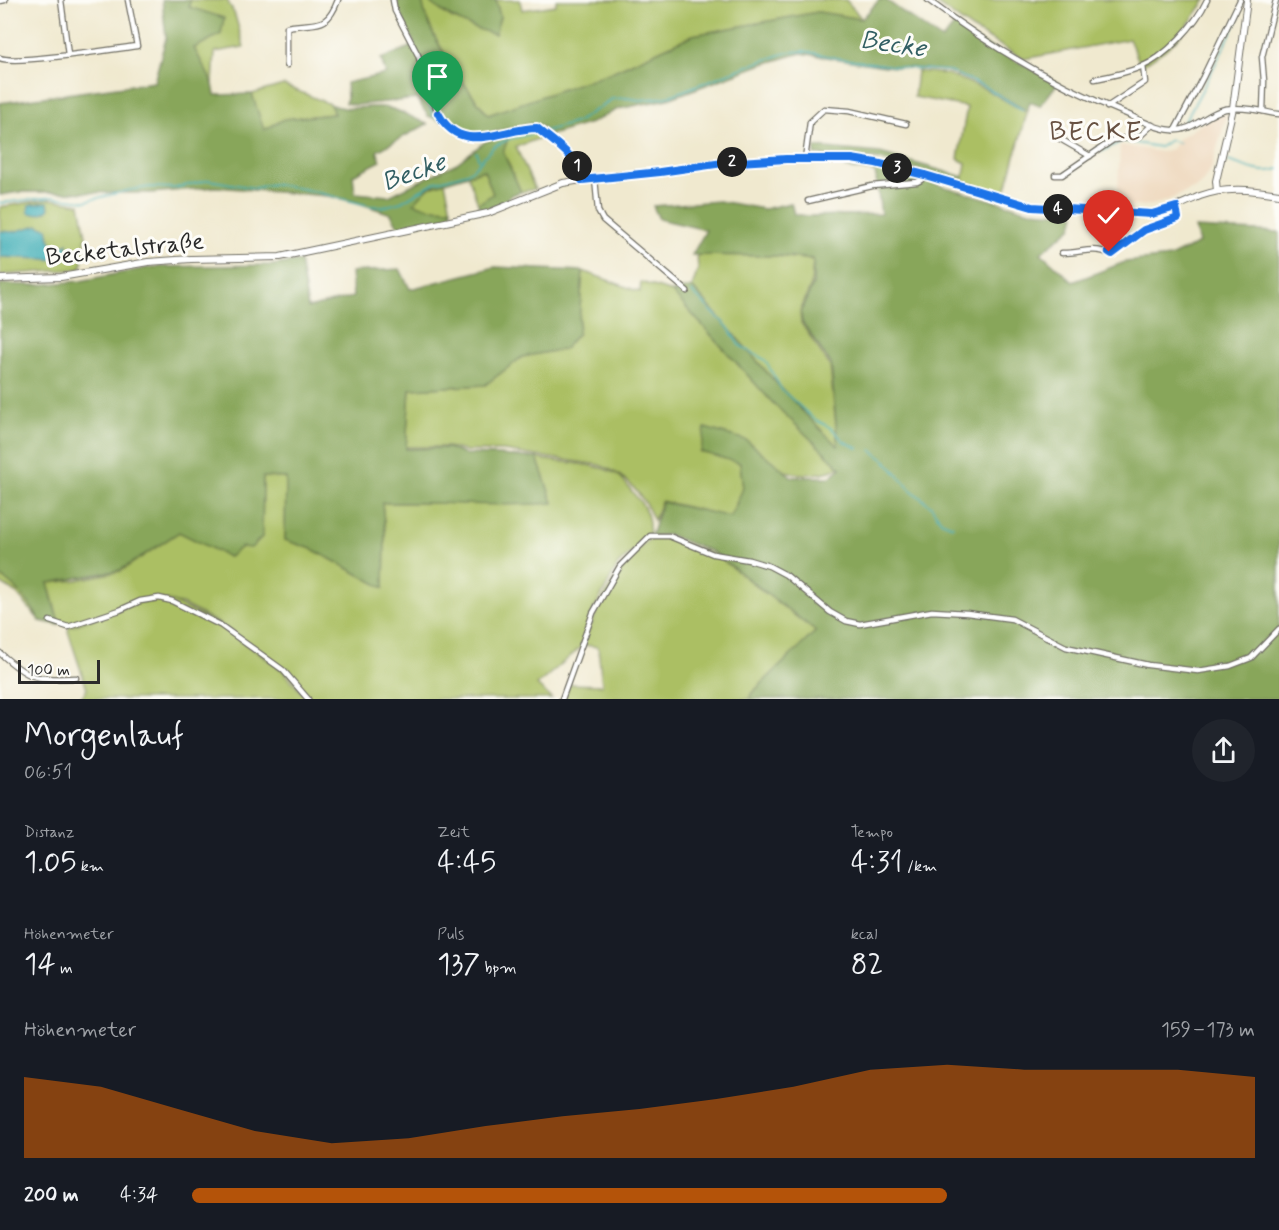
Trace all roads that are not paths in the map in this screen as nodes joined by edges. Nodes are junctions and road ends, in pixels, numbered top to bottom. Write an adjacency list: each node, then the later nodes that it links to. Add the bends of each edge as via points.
1 (0, 0): 2 (street)
2 (5, 0)
3 (61, 0): 12 (street)
4 (128, 0): 12 (street, via 137,46)
5 (338, 0): 14 (street, via 327,21 286,27)
6 (393, 0): 30 (street, via 442,119 458,133 478,138 539,129 573,159)
7 (928, 0): 17 (street, via 971,32)
8 (1208, 0): 15 (street, via 1179,38)
9 (1240, 0): 23 (street)
10 (1247, 0): 18 (main road)
11 (1276, 0): 19 (street, via 1262,57)
12 (68, 55): 13 (street, via 6,61)
13 (0, 58)
14 (287, 65)
15 (1143, 66): 16 (street); 17 (street, via 1146,82)
16 (1095, 78)
17 (1107, 107): 22 (street)
18 (1233, 108): 19 (street); 23 (street, via 1211,114 1191,128); 31 (main road)
19 (1263, 111): 20 (street)
20 (1279, 114)
21 (906, 124): 26 (street, via 824,109 810,122)
22 (1152, 124): 23 (street); 25 (street, via 1140,136 1113,140)
23 (1175, 130)
24 (1055, 136): 25 (street)
25 (1090, 156): 28 (street, via 1062,175)
26 (805, 159): 27 (main road, Becketalstraße, via 852,159); 29 (main road, Becketalstraße, via 723,163)
27 (925, 175): 33 (street, via 917,182 872,186); 34 (main road, Becketalstraße, via 1032,207 1152,214)
28 (1055, 175)
29 (595, 178): 30 (main road, Becketalstraße); 37 (street, via 598,211 603,220)
30 (582, 180): 36 (main road, Becketalstraße, via 563,183 488,213 280,257 148,262 61,277)
31 (1217, 191): 32 (main road); 34 (main road)
32 (1279, 194)
33 (808, 201)
34 (1176, 207): 35 (street, via 1178,218 1144,230 1112,254 1094,248)
35 (1062, 253)
36 (0, 279)
37 (687, 291)
38 (50, 621): 42 (street, via 68,627 140,601 172,601 220,625 290,675)
39 (1279, 628): 43 (street, via 1251,658 1198,671 1066,647 1012,619 932,611 860,624 830,612 786,575 769,566 713,554 669,536 650,536 620,566 593,614)
40 (0, 652): 41 (street, via 19,670 39,679)
41 (76, 678)
42 (308, 699)
43 (562, 699)

